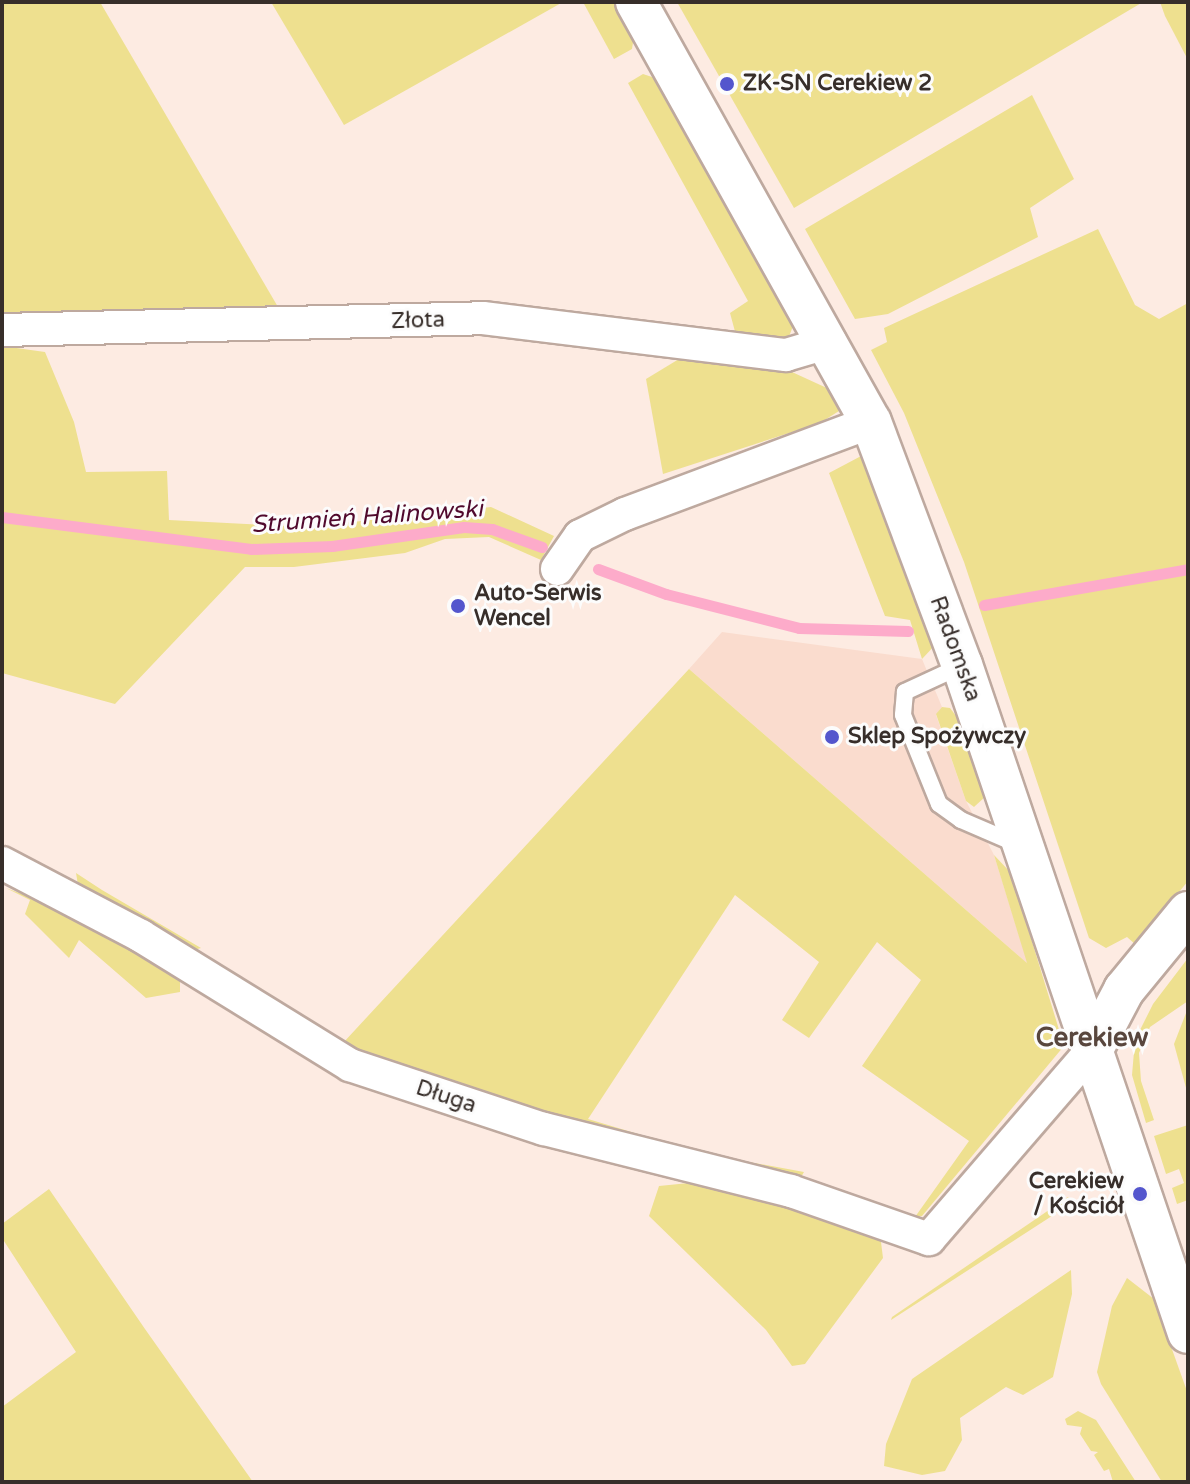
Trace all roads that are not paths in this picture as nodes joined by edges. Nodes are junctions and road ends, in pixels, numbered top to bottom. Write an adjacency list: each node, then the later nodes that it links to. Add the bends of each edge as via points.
1 (636, 2): 3 (street, Radomska)
2 (2, 330): 3 (street, Złota, via 483,318 786,355)
3 (830, 342): 4 (street, Radomska)
4 (871, 422): 5 (street, via 625,514 580,536); 6 (street, Radomska)
5 (557, 569)
6 (962, 665): 7 (street, Radomska); 7 (lane, via 905,692 903,715 939,804 971,826)
7 (1022, 846): 10 (street, Radomska)
8 (2, 863): 10 (street, Długa, via 141,936 350,1065 544,1129 791,1191 929,1239)
9 (1188, 912): 10 (street, via 1124,990)
10 (1093, 1049): 11 (street, Radomska)
11 (1188, 1333)

